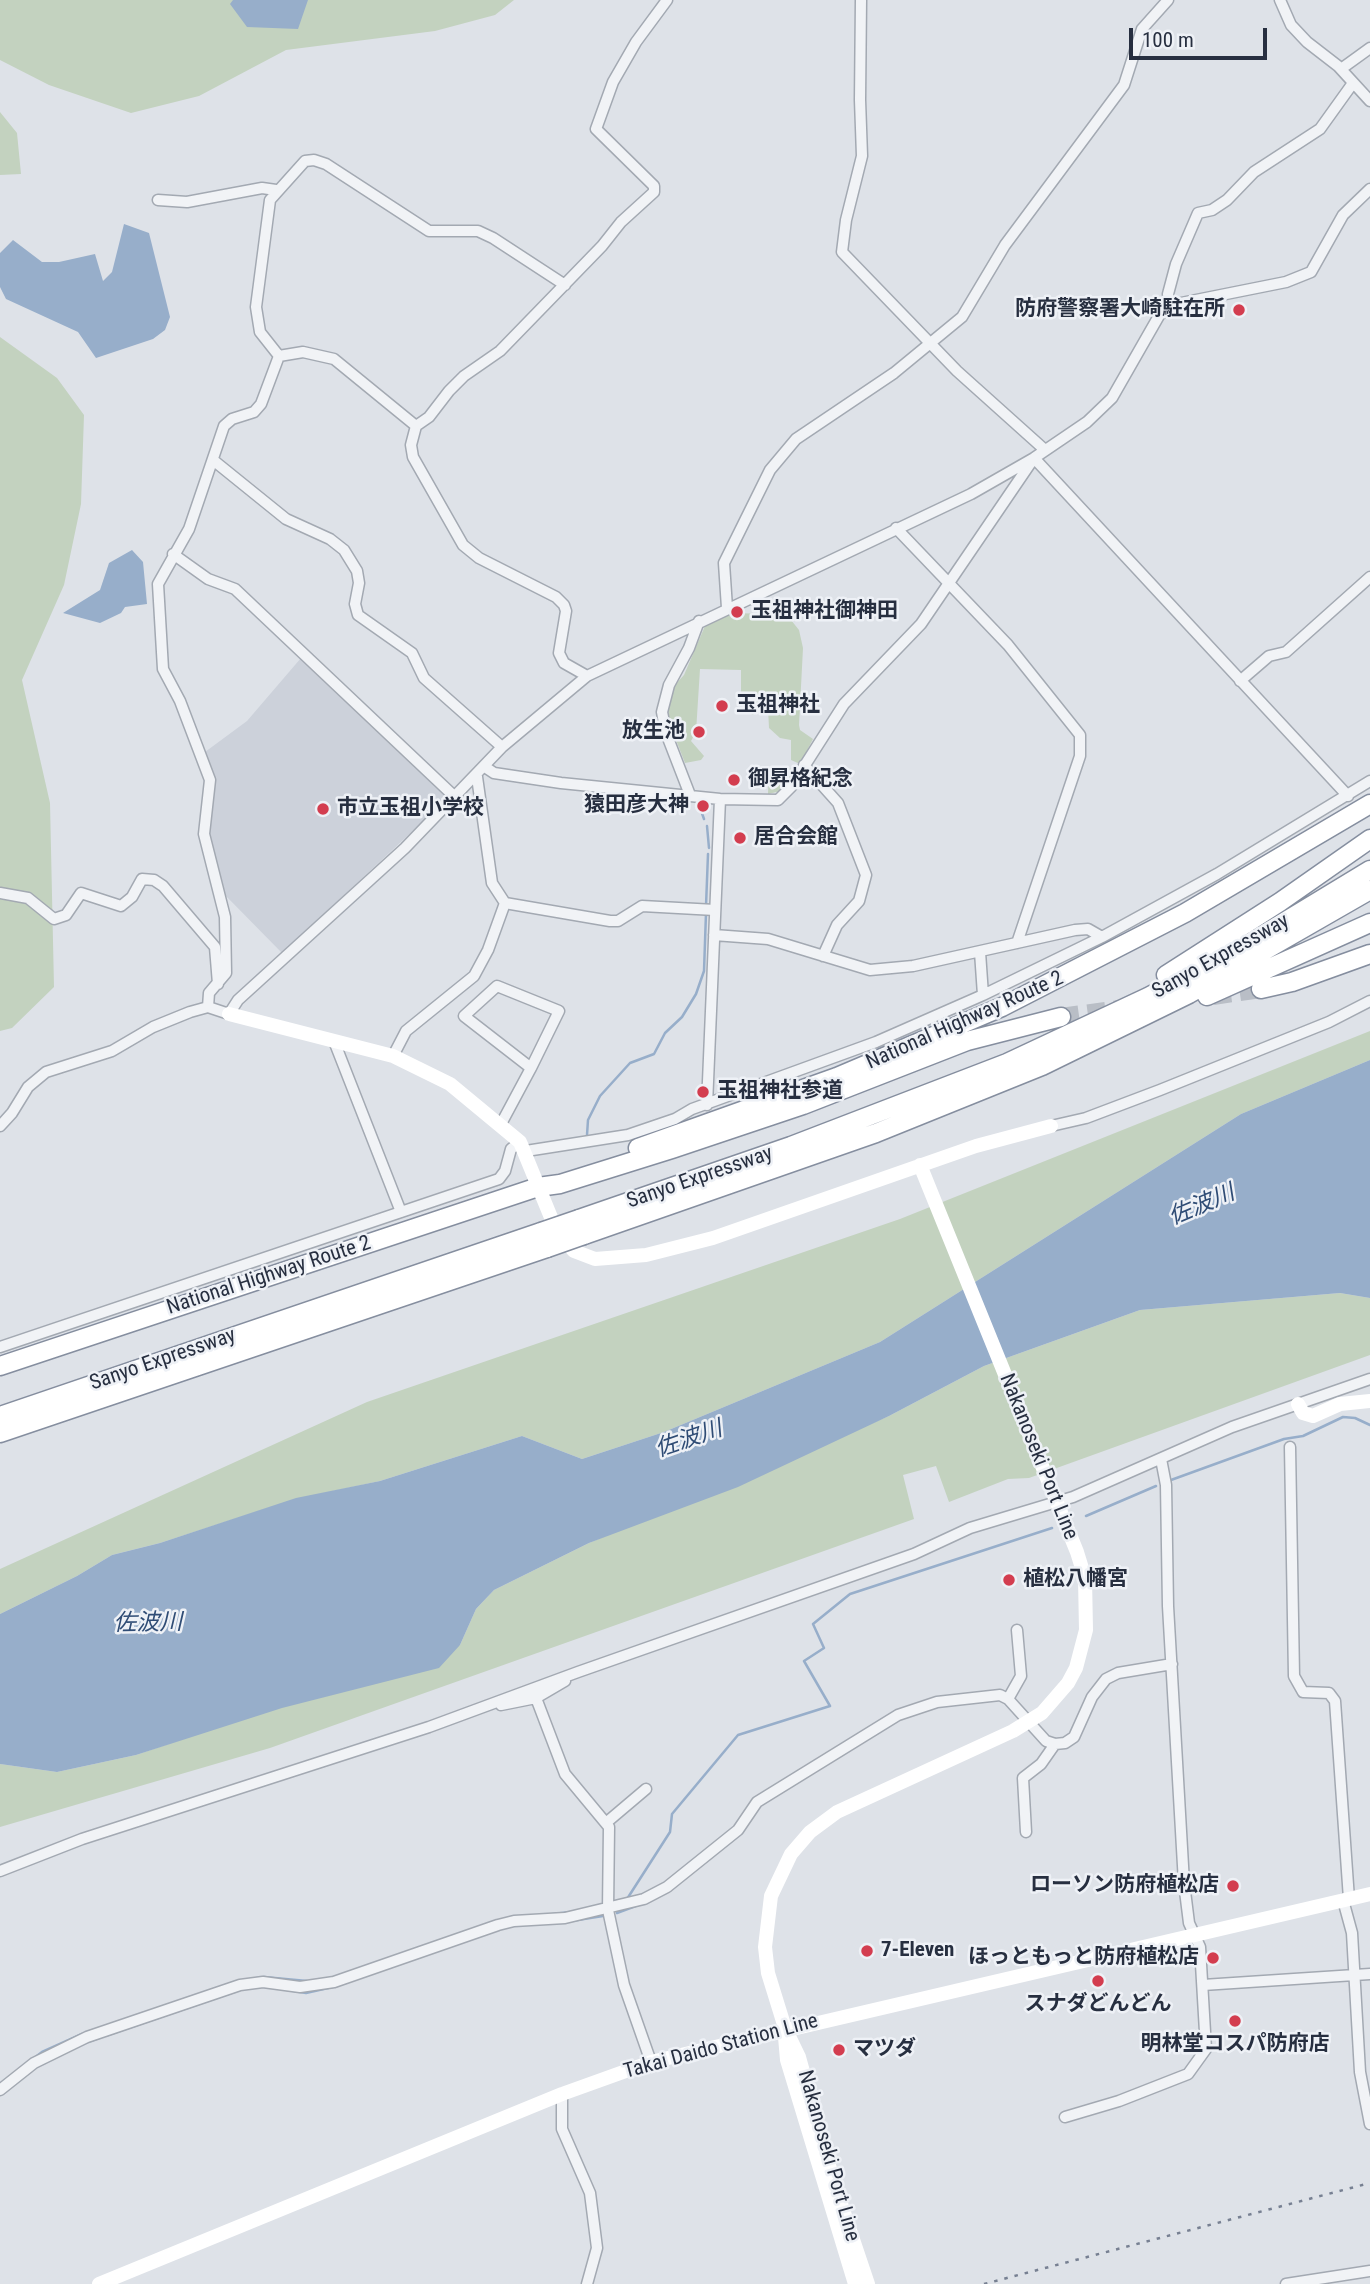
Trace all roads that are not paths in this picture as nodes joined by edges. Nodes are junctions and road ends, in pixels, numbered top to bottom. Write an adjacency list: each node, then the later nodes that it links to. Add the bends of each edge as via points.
1 (667, 0): 12 (street, via 635,42 613,82 596,130 654,186 654,192)
2 (861, 0): 14 (street, via 863,156 842,253)
3 (1168, 0): 14 (street, via 1142,29 1124,85 1005,245 962,317)
4 (1280, 0): 6 (street, via 1291,24)
5 (1370, 48): 6 (street)
6 (1341, 69): 7 (street)
7 (1353, 83): 8 (street); 13 (street, via 1320,129 1254,172 1227,201 1198,213 1176,264 1168,294)
8 (1370, 101)
9 (1370, 189): 13 (street, via 1343,215 1311,272 1286,282)
10 (276, 190): 11 (street, via 262,188 187,202); 12 (street, via 305,161 326,163 429,231 478,231); 15 (street, via 270,200 256,307 260,332)
11 (158, 200)
12 (565, 285): 16 (street)
13 (1170, 307): 17 (street, via 1154,323 1112,398 1087,422)
14 (930, 344): 17 (street); 24 (street, via 796,439 783,453 730,544 724,563)
15 (279, 356): 16 (street, via 303,352 334,359); 19 (street, via 261,404 223,426)
16 (416, 426): 26 (street, via 413,457 463,545 564,605 559,653 564,663)
17 (1045, 450): 18 (street)
18 (1034, 458): 20 (street, via 971,494); 23 (street); 27 (street)
19 (213, 460): 21 (street, via 189,528); 28 (street, via 286,519 330,538 344,550 357,570 355,604 359,615 412,653 424,678)
20 (896, 528): 23 (street); 24 (street)
21 (173, 554): 35 (street, via 208,579 235,589); 51 (street, via 158,584 161,658 209,780 204,834 225,917 226,973)
22 (1370, 577): 27 (street, via 1286,652 1269,656)
23 (949, 580): 29 (street, via 921,624 844,704); 47 (street, via 1080,735 1080,756)
24 (727, 608): 25 (street)
25 (699, 621): 26 (street); 33 (street, via 669,685 662,712)
26 (587, 676): 28 (street)
27 (1240, 681): 34 (street)
28 (502, 747): 30 (street)
29 (804, 765): 36 (street, via 778,800); 50 (street, via 838,803 866,875 859,901 838,925)
30 (485, 768): 31 (street); 33 (street, via 561,783)
31 (477, 776): 35 (street); 42 (street, via 492,883)
32 (1370, 781): 34 (street)
33 (690, 795): 36 (street)
34 (1348, 796): 46 (street)
35 (456, 798): 56 (street, via 238,1000)
36 (720, 799): 43 (street)
37 (1370, 804): 69 (highway, National Highway Route 2, via 1185,913 1002,1007 837,1077 556,1176)
38 (1370, 839): 61 (highway, via 1200,955)
39 (1370, 870): 61 (highway, Sanyo Expressway, via 1248,944)
40 (1370, 890): 58 (highway, Sanyo Expressway, via 1241,966)
41 (0, 893): 51 (street, via 29,898 54,919 66,915 81,893 121,906 142,878 154,880 215,947)
42 (505, 903): 43 (street, via 618,922 642,906); 60 (street, via 474,976 406,1031)
43 (715, 910): 45 (street)
44 (1370, 923): 58 (highway, via 1136,1030)
45 (714, 934): 50 (street, via 768,939); 63 (street)
46 (1102, 937): 47 (street, via 1088,929); 53 (street)
47 (1017, 943): 48 (street)
48 (980, 952): 50 (street, via 870,970); 53 (street)
49 (1370, 954): 52 (highway)
50 (823, 956)
51 (218, 984): 55 (street, via 209,993)
52 (1261, 989)
53 (983, 995): 63 (street, via 876,1042)
54 (1370, 1001): 66 (street, via 1295,1037 1160,1090)
55 (208, 1007): 56 (street); 65 (street, via 153,1027 112,1051 47,1072 28,1087)
56 (229, 1014): 59 (main road)
57 (1061, 1017): 69 (highway, National Highway Route 2, via 967,1041 803,1105)
58 (1100, 1039): 71 (highway, Sanyo Expressway, via 876,1133)
59 (334, 1041): 60 (main road); 70 (street)
60 (393, 1056): 64 (main road, via 450,1084)
61 (1007, 1063): 71 (highway, Sanyo Expressway)
62 (531, 1068): 62 (street, via 464,1016 497,986 559,1011); 64 (street)
63 (707, 1105): 67 (street, via 628,1135)
64 (501, 1124): 67 (main road)
65 (0, 1126)
66 (1051, 1126): 68 (main road)
67 (523, 1146): 69 (main road); 70 (street, via 511,1149 499,1179)
68 (920, 1165): 69 (main road, via 761,1224 617,1259 595,1259 574,1251 557,1232); 82 (main road, Nakanoseki Port Line)
69 (538, 1187): 74 (highway, National Highway Route 2)
70 (401, 1212): 73 (street)
71 (582, 1227): 72 (highway, Sanyo Expressway, bridge)
72 (544, 1240): 78 (highway, Sanyo Expressway); 79 (highway, Sanyo Expressway)
73 (0, 1347)
74 (0, 1366)
75 (1370, 1379): 77 (street)
76 (1370, 1401): 77 (main road, via 1340,1404 1313,1416 1303,1413)
77 (1298, 1404): 81 (street, via 1221,1431)
78 (0, 1416)
79 (0, 1433)
80 (1290, 1447): 96 (street, via 1294,1676 1303,1692 1329,1693 1335,1701)
81 (1161, 1459): 82 (street); 84 (street, via 1166,1485)
82 (1057, 1502): 85 (street, via 999,1516 914,1554); 89 (main road, Nakanoseki Port Line, via 1085,1578 1086,1630 1068,1683 1054,1702)
83 (1017, 1630): 87 (street, via 1021,1676)
84 (1172, 1664): 90 (street, via 1107,1679 1092,1697 1074,1737); 98 (street, via 1184,1883)
85 (573, 1673): 86 (street); 88 (street)
86 (536, 1698): 88 (street); 92 (street, via 565,1774)
87 (1008, 1699): 89 (street); 97 (street, via 988,1694 937,1702 898,1715 757,1802 738,1830 667,1887)
88 (492, 1703): 94 (street, via 82,1839)
89 (1028, 1723): 90 (street); 102 (main road, Nakanoseki Port Line, via 837,1812 791,1854 771,1896 765,1947)
90 (1055, 1744): 93 (street, via 1041,1764 1023,1778)
91 (646, 1789): 92 (street)
92 (607, 1822): 97 (street)
93 (1026, 1832)
94 (0, 1871)
95 (1370, 1894): 96 (main road, Takai Daido Station Line)
96 (1346, 1900): 98 (main road, Takai Daido Station Line); 99 (street)
97 (608, 1910): 103 (street, via 624,1985); 104 (street, via 506,1923 315,1986 240,1985 87,2037 34,2063)
98 (1194, 1934): 101 (street, via 1200,1947); 102 (main road, Takai Daido Station Line)
99 (1356, 1974): 100 (street); 101 (street); 107 (street, via 1360,2072)
100 (1370, 1974)
101 (1203, 1985): 106 (street, via 1206,2049 1188,2074)
102 (785, 2028): 103 (main road, Takai Daido Station Line); 111 (main road, Nakanoseki Port Line, via 787,2060); 112 (main road, Nakanoseki Port Line, via 799,2057)
103 (651, 2062): 105 (main road, Takai Daido Station Line)
104 (0, 2090)
105 (562, 2094): 109 (main road, Takai Daido Station Line); 110 (street, via 562,2129 590,2193 597,2248)
106 (1065, 2117)
107 (1370, 2124)
108 (1370, 2271): 113 (street)
109 (99, 2284)
110 (587, 2284)
111 (855, 2284)
112 (868, 2284)
113 (1286, 2284)

